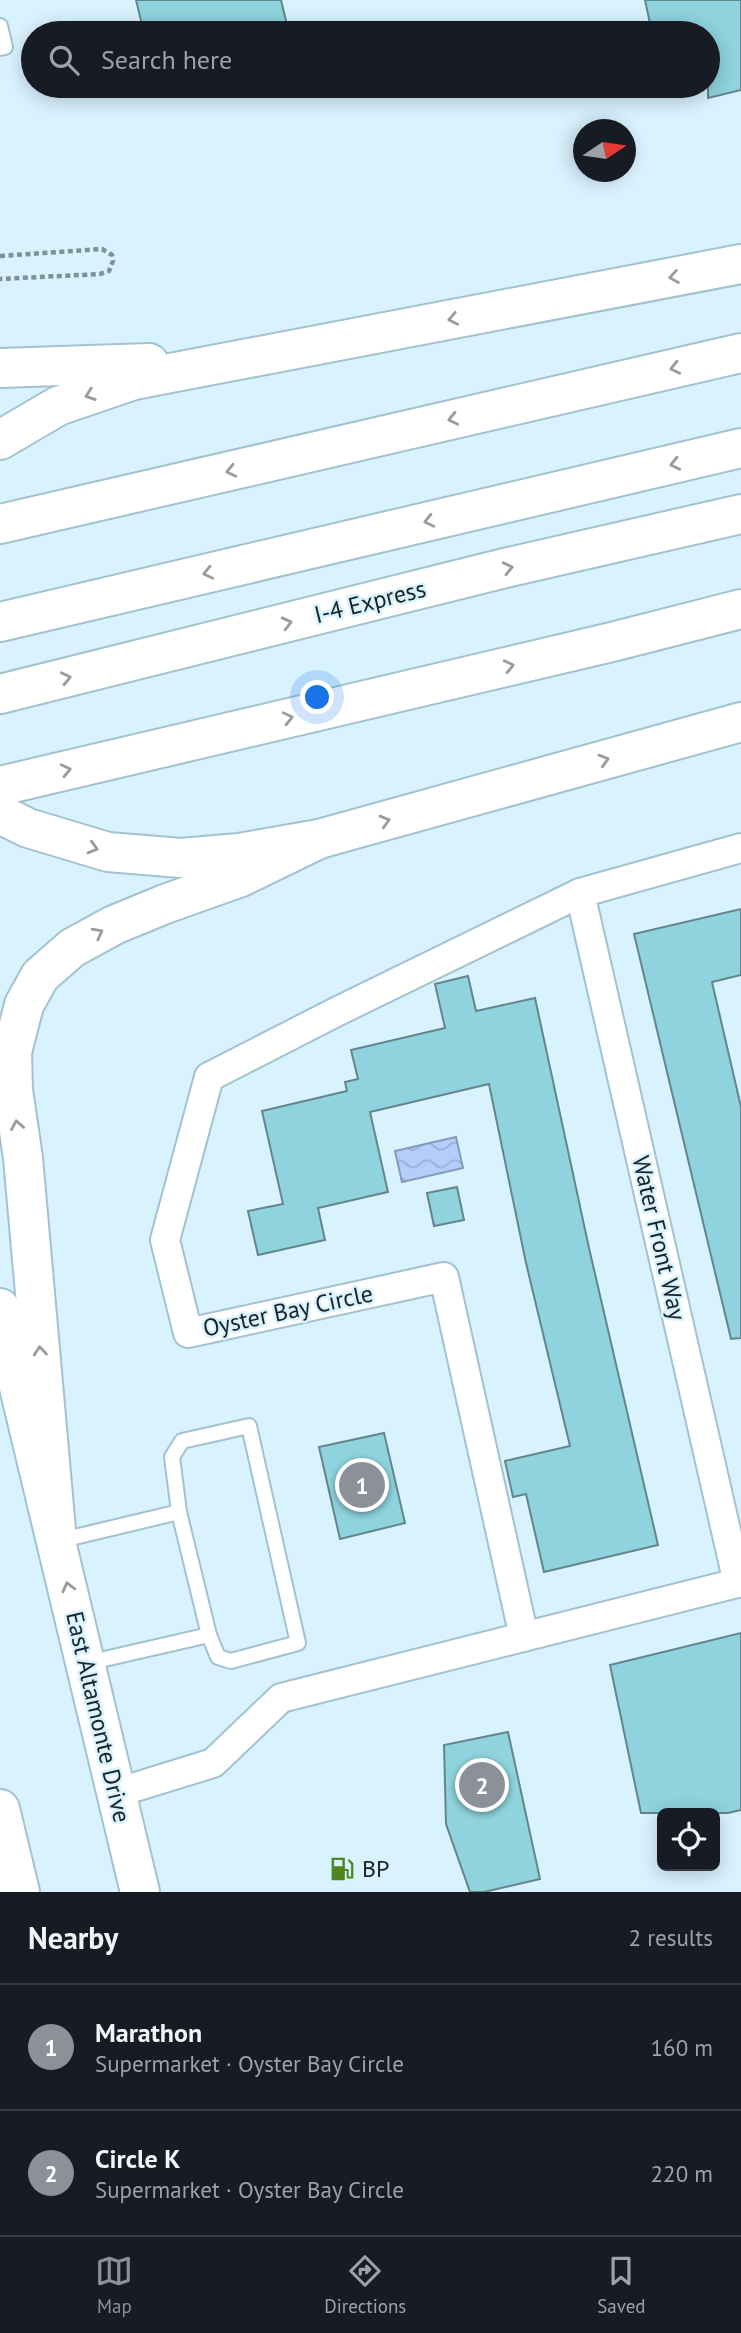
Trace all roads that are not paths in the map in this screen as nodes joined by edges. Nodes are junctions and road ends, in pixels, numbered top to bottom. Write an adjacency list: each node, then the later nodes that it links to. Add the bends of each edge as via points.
1 (0, 26): 2 (lane, via 5,47)
2 (0, 48)
3 (741, 264): 5 (main road, one-way to 5)
4 (741, 353): 10 (main road, one-way to 10)
5 (228, 362): 6 (main road); 7 (main road, one-way to 7, via 134,380 58,406)
6 (0, 368)
7 (0, 440)
8 (741, 448): 12 (main road, one-way to 12)
9 (741, 514): 13 (main road, I-4 Express, one-way to 9)
10 (0, 524)
11 (741, 609): 15 (main road, one-way to 11)
12 (0, 622)
13 (0, 694)
14 (741, 722): 17 (main road, one-way to 14)
15 (0, 786)
16 (14, 821): 17 (main road, one-way to 17, via 108,852 181,858)
17 (319, 839): 22 (main road, one-way to 17, via 13,1090 12,1052 24,1005 40,976 72,948 114,925 241,877)
18 (741, 848): 19 (street, Oyster Bay Circle)
19 (580, 893): 23 (street, Water Front Way); 25 (street, Oyster Bay Circle, via 209,1077 165,1240 188,1333 444,1277)
20 (0, 1308): 22 (main road)
21 (179, 1512): 22 (lane); 24 (lane); 24 (lane, via 172,1457 181,1441 250,1426 298,1643 231,1661 218,1657)
22 (57, 1541): 26 (main road, East Altamonte Drive, one-way to 22)
23 (739, 1582): 25 (street)
24 (209, 1635): 26 (lane)
25 (524, 1637): 27 (street, via 281,1698 213,1763)
26 (86, 1663): 27 (main road, East Altamonte Drive)
27 (116, 1793): 30 (main road, East Altamonte Drive)
28 (0, 1809): 29 (main road)
29 (20, 1892)
30 (140, 1892)

